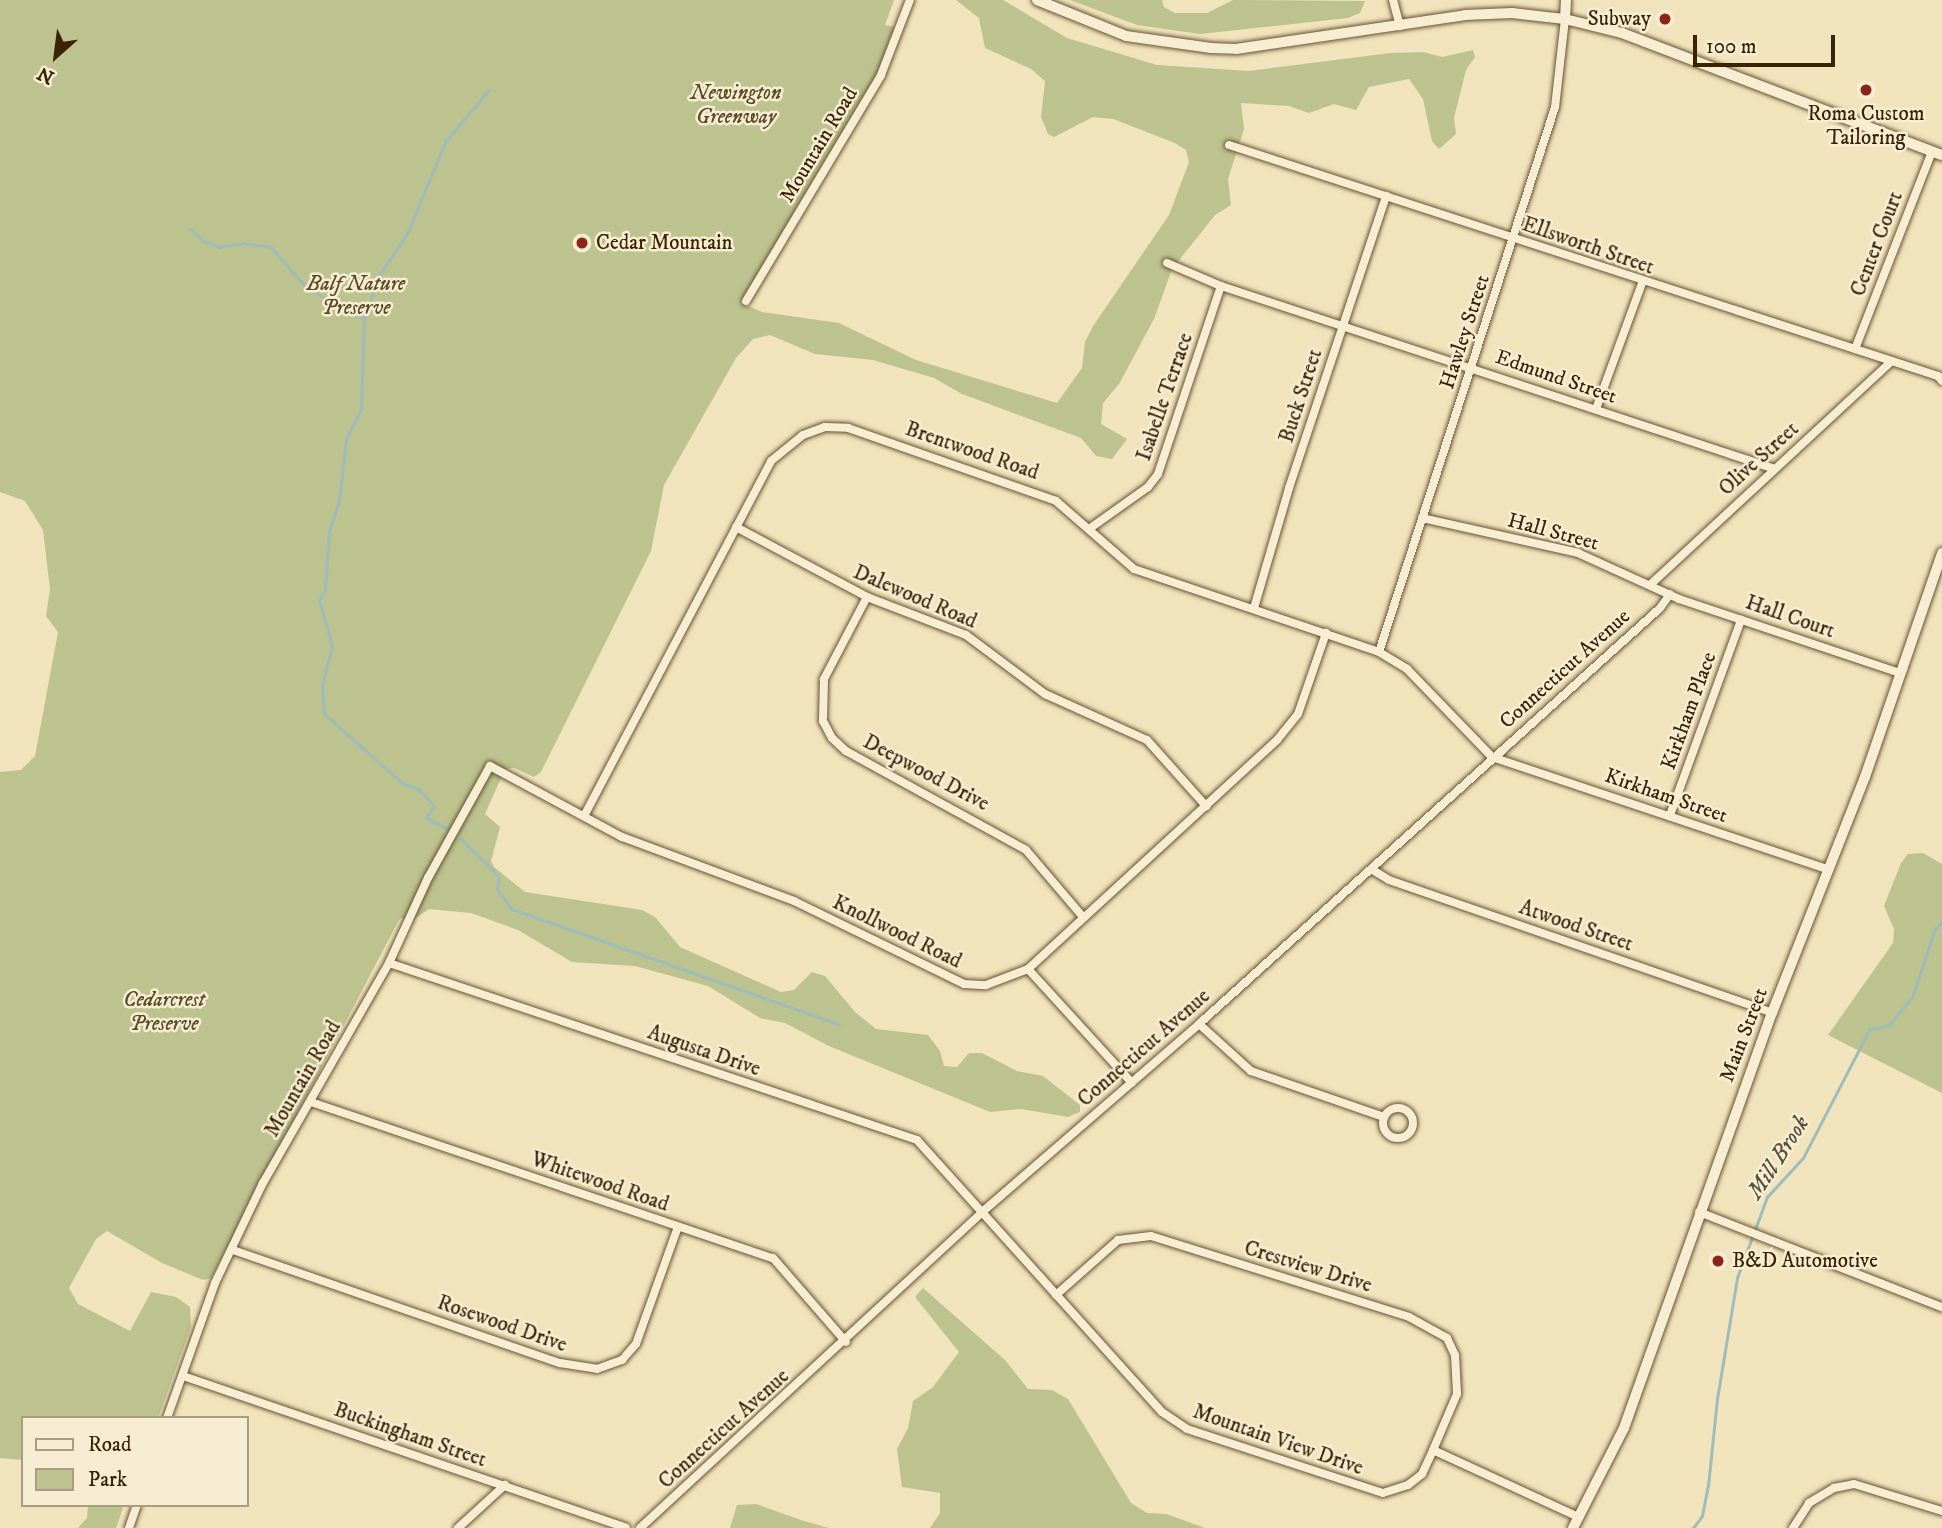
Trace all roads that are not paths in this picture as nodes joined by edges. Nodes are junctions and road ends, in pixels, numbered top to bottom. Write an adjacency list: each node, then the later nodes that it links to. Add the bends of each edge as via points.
1 (910, 0): 14 (street, Mountain Road, via 881,75)
2 (1037, 0): 6 (main road, via 1120,34 1196,47 1236,49)
3 (1394, 0): 6 (street)
4 (1566, 0): 5 (street)
5 (1565, 19): 6 (main road, via 1512,13); 8 (main road, via 1622,33); 10 (street, Hawley Street, via 1556,107)
6 (1400, 26)
7 (1229, 145): 9 (street, Ellsworth Street)
8 (1937, 153): 16 (street, Center Court)
9 (1385, 196): 10 (street, Ellsworth Street); 15 (street, Buck Street)
10 (1514, 239): 12 (street, Ellsworth Street); 18 (street, Hawley Street)
11 (1167, 263): 13 (street, Edmund Street)
12 (1643, 283): 16 (street, Ellsworth Street); 20 (street)
13 (1221, 286): 15 (street, Edmund Street); 24 (street, Isabelle Terrace, via 1158,474)
14 (746, 301)
15 (1343, 326): 18 (street, Edmund Street); 29 (street, Buck Street)
16 (1855, 349): 17 (street, Ellsworth Street)
17 (1892, 361): 19 (street, Ellsworth Street); 21 (street, Olive Street)
18 (1472, 367): 20 (street, Edmund Street); 22 (street, Hawley Street)
19 (1941, 377)
20 (1596, 409): 21 (street, Edmund Street)
21 (1775, 469): 26 (street, Olive Street)
22 (1422, 518): 26 (street, Hall Street, via 1578,553); 32 (street, Hawley Street)
23 (736, 527): 24 (street, Brentwood Road, via 771,461 788,444 825,427 848,428 1033,491 1056,501); 28 (street, Dalewood Road); 38 (street, Brentwood Road)
24 (1089, 529): 29 (street, Brentwood Road, via 1134,569)
25 (1942, 553): 33 (main road, Main Street)
26 (1651, 583): 27 (street, Hall Street)
27 (1670, 594): 30 (street, Hall Court); 34 (street, Connecticut Avenue, via 1660,608)
28 (867, 597): 36 (street, Dalewood Road, via 966,635 1045,694 1147,740); 41 (street, Deepwood Drive, via 824,679 823,721 832,738 846,751 1026,850)
29 (1254, 608): 31 (street, Brentwood Road)
30 (1741, 620): 33 (street, Hall Court); 37 (street, Kirkham Place)
31 (1326, 633): 32 (street, Brentwood Road); 36 (street, Knollwood Road, via 1298,714 1277,740)
32 (1379, 652): 34 (street, Brentwood Road, via 1407,669)
33 (1900, 673): 40 (main road, Main Street)
34 (1492, 757): 37 (street, Kirkham Street); 39 (street, Connecticut Avenue)
35 (490, 766): 38 (street, Knollwood Road); 42 (street, Mountain Road, via 428,878)
36 (1206, 806): 41 (street, Knollwood Road)
37 (1670, 815): 40 (street, Kirkham Street)
38 (584, 816): 43 (street, Knollwood Road, via 671,857 794,901 964,984 1005,981)
39 (1371, 869): 44 (street, Atwood Street, via 1389,880); 45 (street, Connecticut Avenue)
40 (1829, 870): 44 (main road, Main Street)
41 (1083, 917): 43 (street, Knollwood Road)
42 (389, 963): 47 (street, Mountain Road); 50 (street, Augusta Drive, via 917,1140)
43 (1028, 968): 46 (street)
44 (1772, 1013): 49 (main road, Main Street)
45 (1199, 1024): 46 (street, Connecticut Avenue); 48 (street, via 1251,1071)
46 (1132, 1083): 50 (street, Connecticut Avenue)
47 (311, 1102): 51 (street, Whitewood Road); 52 (street, Mountain Road, via 263,1183)
48 (1384, 1117)
49 (1699, 1212): 54 (street); 62 (main road, Main Street, via 1624,1428)
50 (981, 1213): 53 (street, Mountain View Drive); 55 (street, Connecticut Avenue)
51 (678, 1227): 52 (street, Rosewood Drive, via 636,1344 622,1360 597,1369 560,1363); 55 (street, Whitewood Road, via 773,1258)
52 (233, 1250): 56 (street, Mountain Road, via 215,1283)
53 (1056, 1295): 58 (street, Mountain View Drive, via 1162,1412 1187,1429 1383,1493 1408,1485 1422,1474); 58 (street, Crestview Drive, via 1118,1240 1151,1236 1409,1317 1447,1338 1455,1355 1457,1395)
54 (1942, 1307)
55 (846, 1342): 66 (street, Connecticut Avenue)
56 (183, 1376): 57 (street, Mountain Road); 59 (street, Buckingham Street)
57 (168, 1416)
58 (1433, 1450): 62 (street)
59 (505, 1485): 64 (street); 65 (street, Buckingham Street)
60 (136, 1507): 63 (street)
61 (1942, 1511): 68 (street, via 1854,1484 1835,1488 1809,1503)
62 (1580, 1517): 67 (main road, Main Street)
63 (130, 1528)
64 (458, 1528)
65 (626, 1528)
66 (640, 1528)
67 (1573, 1528)
68 (1793, 1528)

